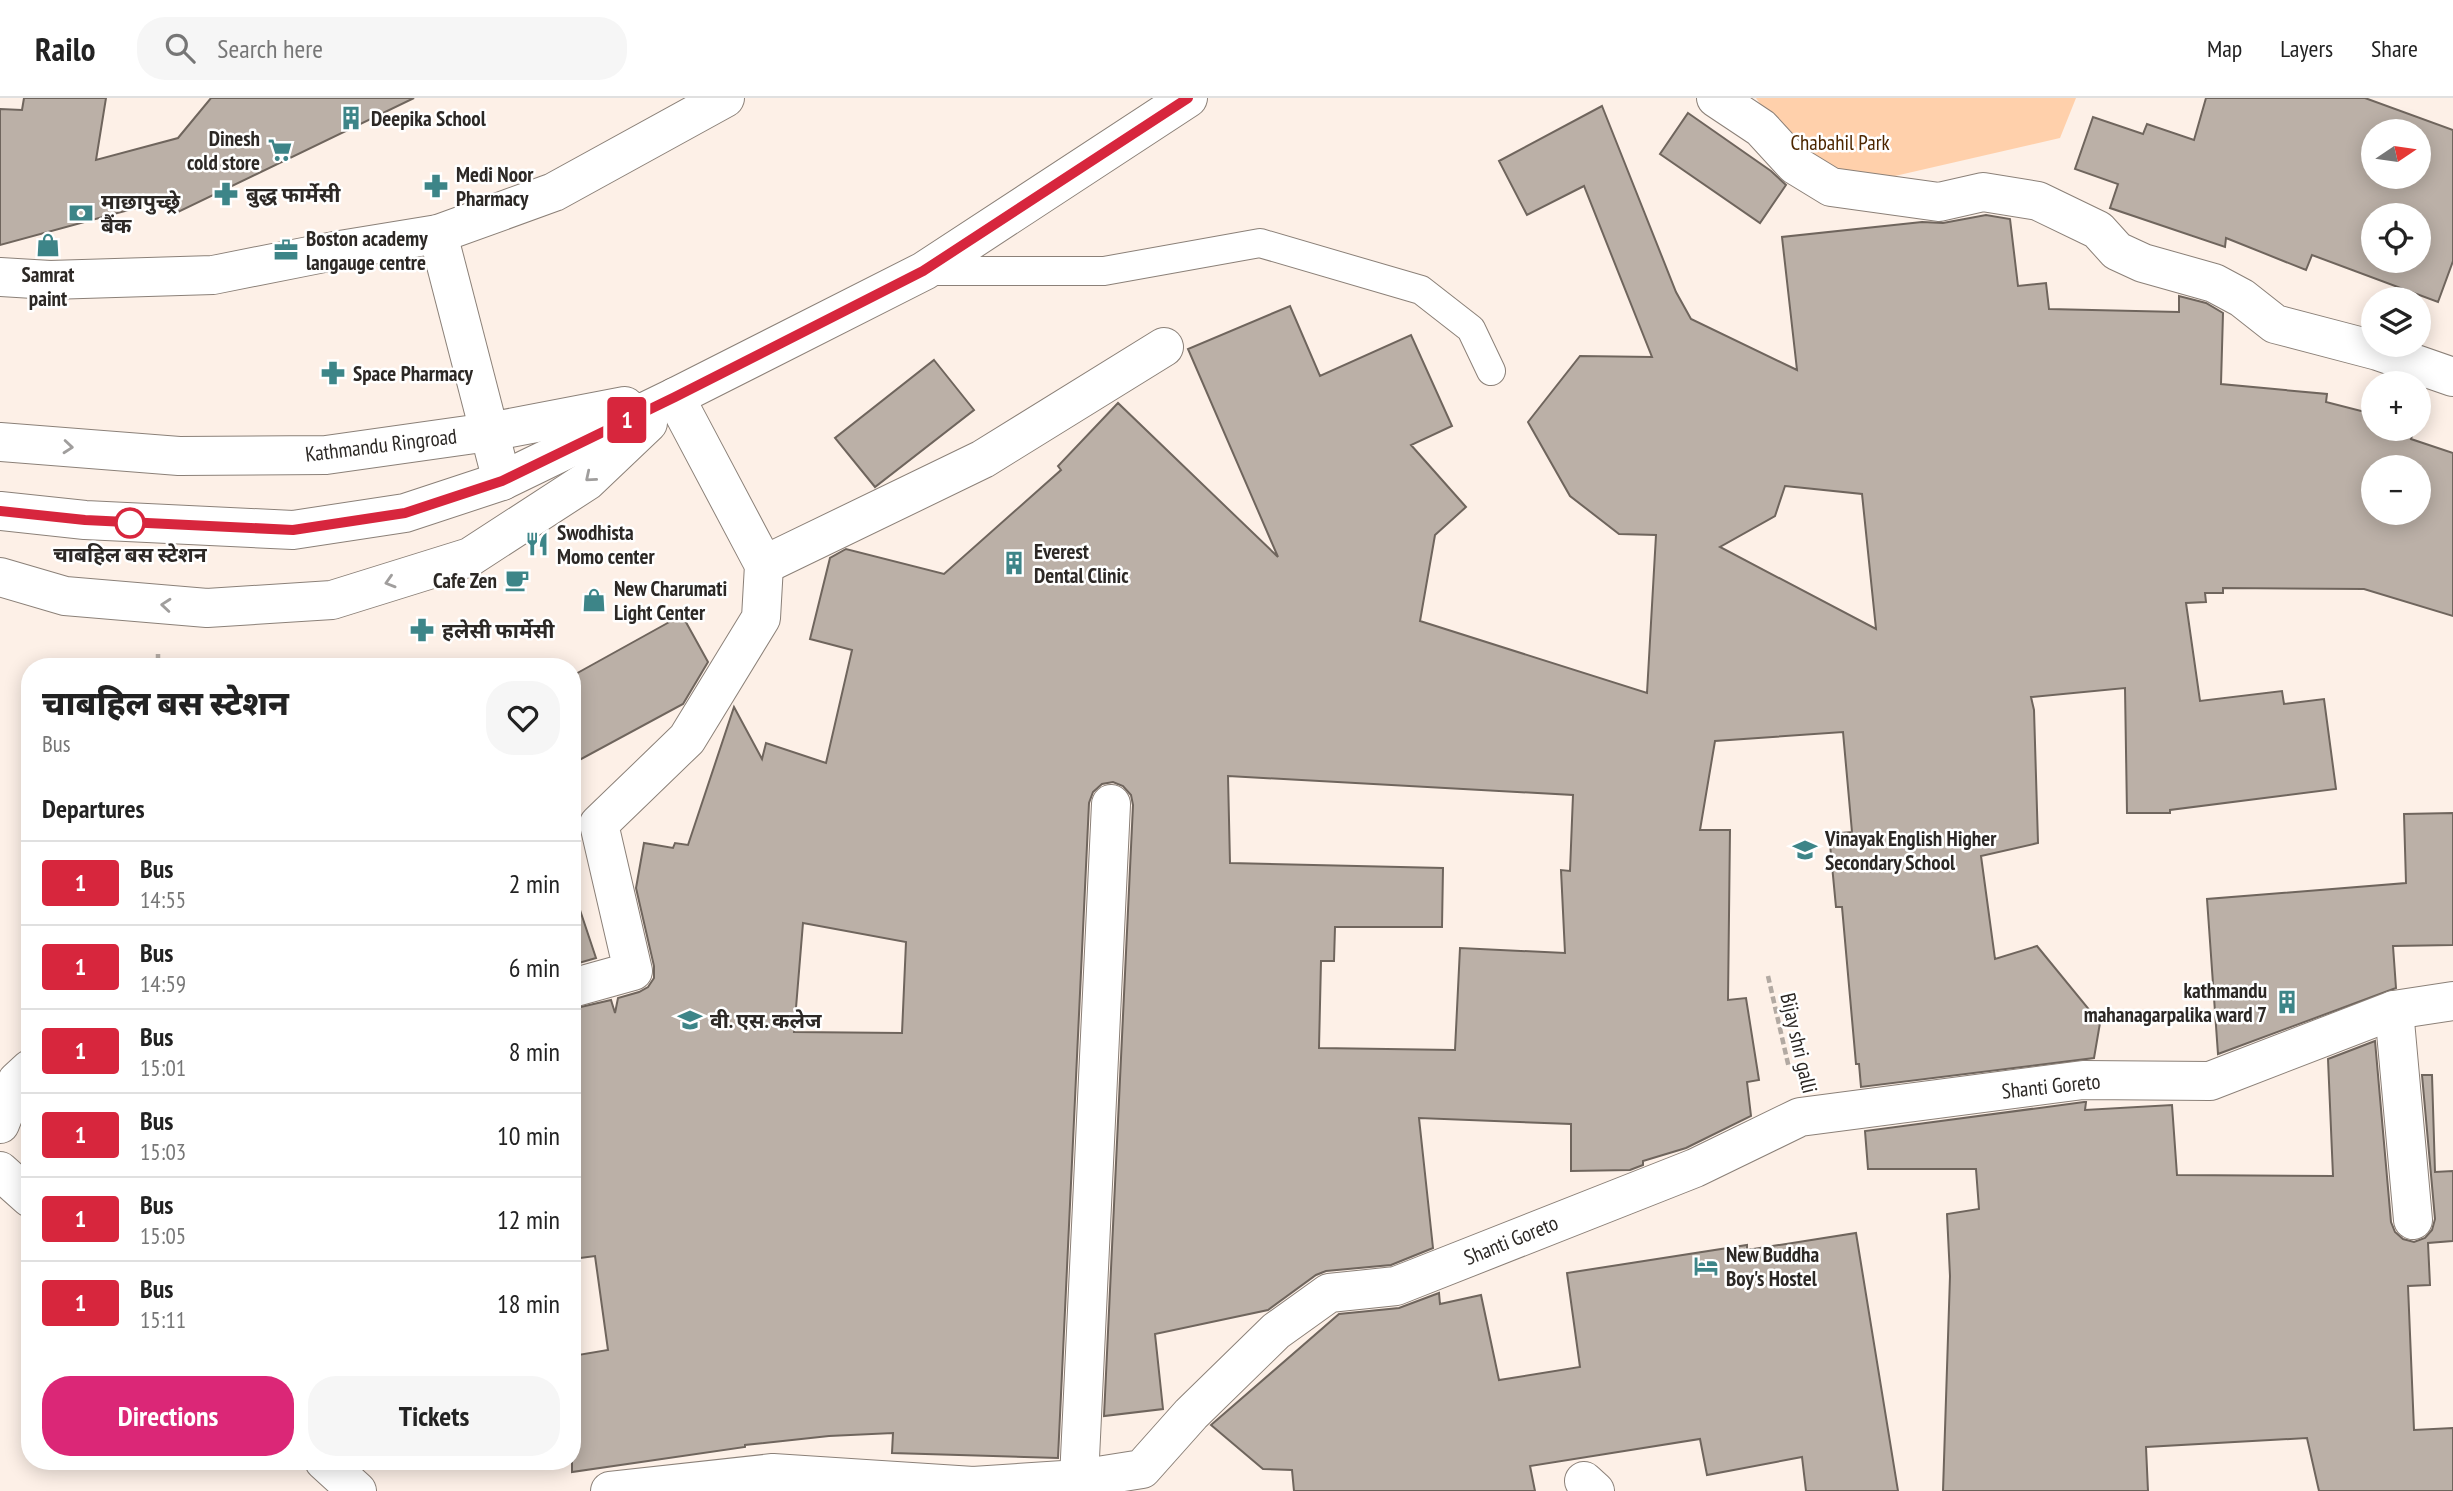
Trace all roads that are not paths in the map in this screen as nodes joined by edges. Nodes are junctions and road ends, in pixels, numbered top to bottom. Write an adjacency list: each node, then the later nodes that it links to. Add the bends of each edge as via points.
1 (725, 98): 4 (main road, via 554,192)
2 (1188, 98): 5 (main road, Kathmandu Ringroad)
3 (1716, 98): 9 (main road, via 1761,128 1795,165 1831,187 1940,202 1983,192 2038,201 2098,230 2117,251 2214,284 2242,298 2275,324 2378,351)
4 (438, 234): 6 (main road, via 213,275); 11 (main road)
5 (923, 271): 8 (lane, via 1104,271 1260,243 1421,290 1471,329); 10 (main road, Kathmandu Ringroad)
6 (0, 277)
7 (1164, 347): 15 (main road, via 984,459)
8 (1491, 371)
9 (2453, 377)
10 (675, 397): 11 (main road, Kathmandu Ringroad); 13 (main road, Kathmandu Ringroad); 15 (main road); 16 (main road, one-way to 16, via 587,481 470,557 332,600 207,608 65,596)
11 (489, 432): 12 (main road, Kathmandu Ringroad, one-way to 11, via 179,456 326,454); 13 (main road)
12 (0, 442)
13 (502, 481): 14 (main road, Kathmandu Ringroad, via 405,513 293,530)
14 (0, 511)
15 (764, 565): 18 (main road, via 761,618 687,739 599,824 633,971)
16 (0, 577)
17 (1111, 804): 27 (main road)
18 (581, 985)
19 (2453, 1001): 20 (main road, Shanti Goreto)
20 (2394, 1010): 25 (main road); 27 (main road, Shanti Goreto, via 2210,1082 2083,1080 1800,1117 1695,1168 1396,1286 1329,1293 1276,1331 1142,1469)
21 (21, 1077): 22 (main road)
22 (0, 1124)
23 (0, 1171): 24 (main road)
24 (21, 1190)
25 (2413, 1220)
26 (334, 1470): 28 (main road)
27 (1079, 1479): 29 (main road, Shanti Goreto, via 973,1486 773,1474)
28 (357, 1491)
29 (610, 1491)

